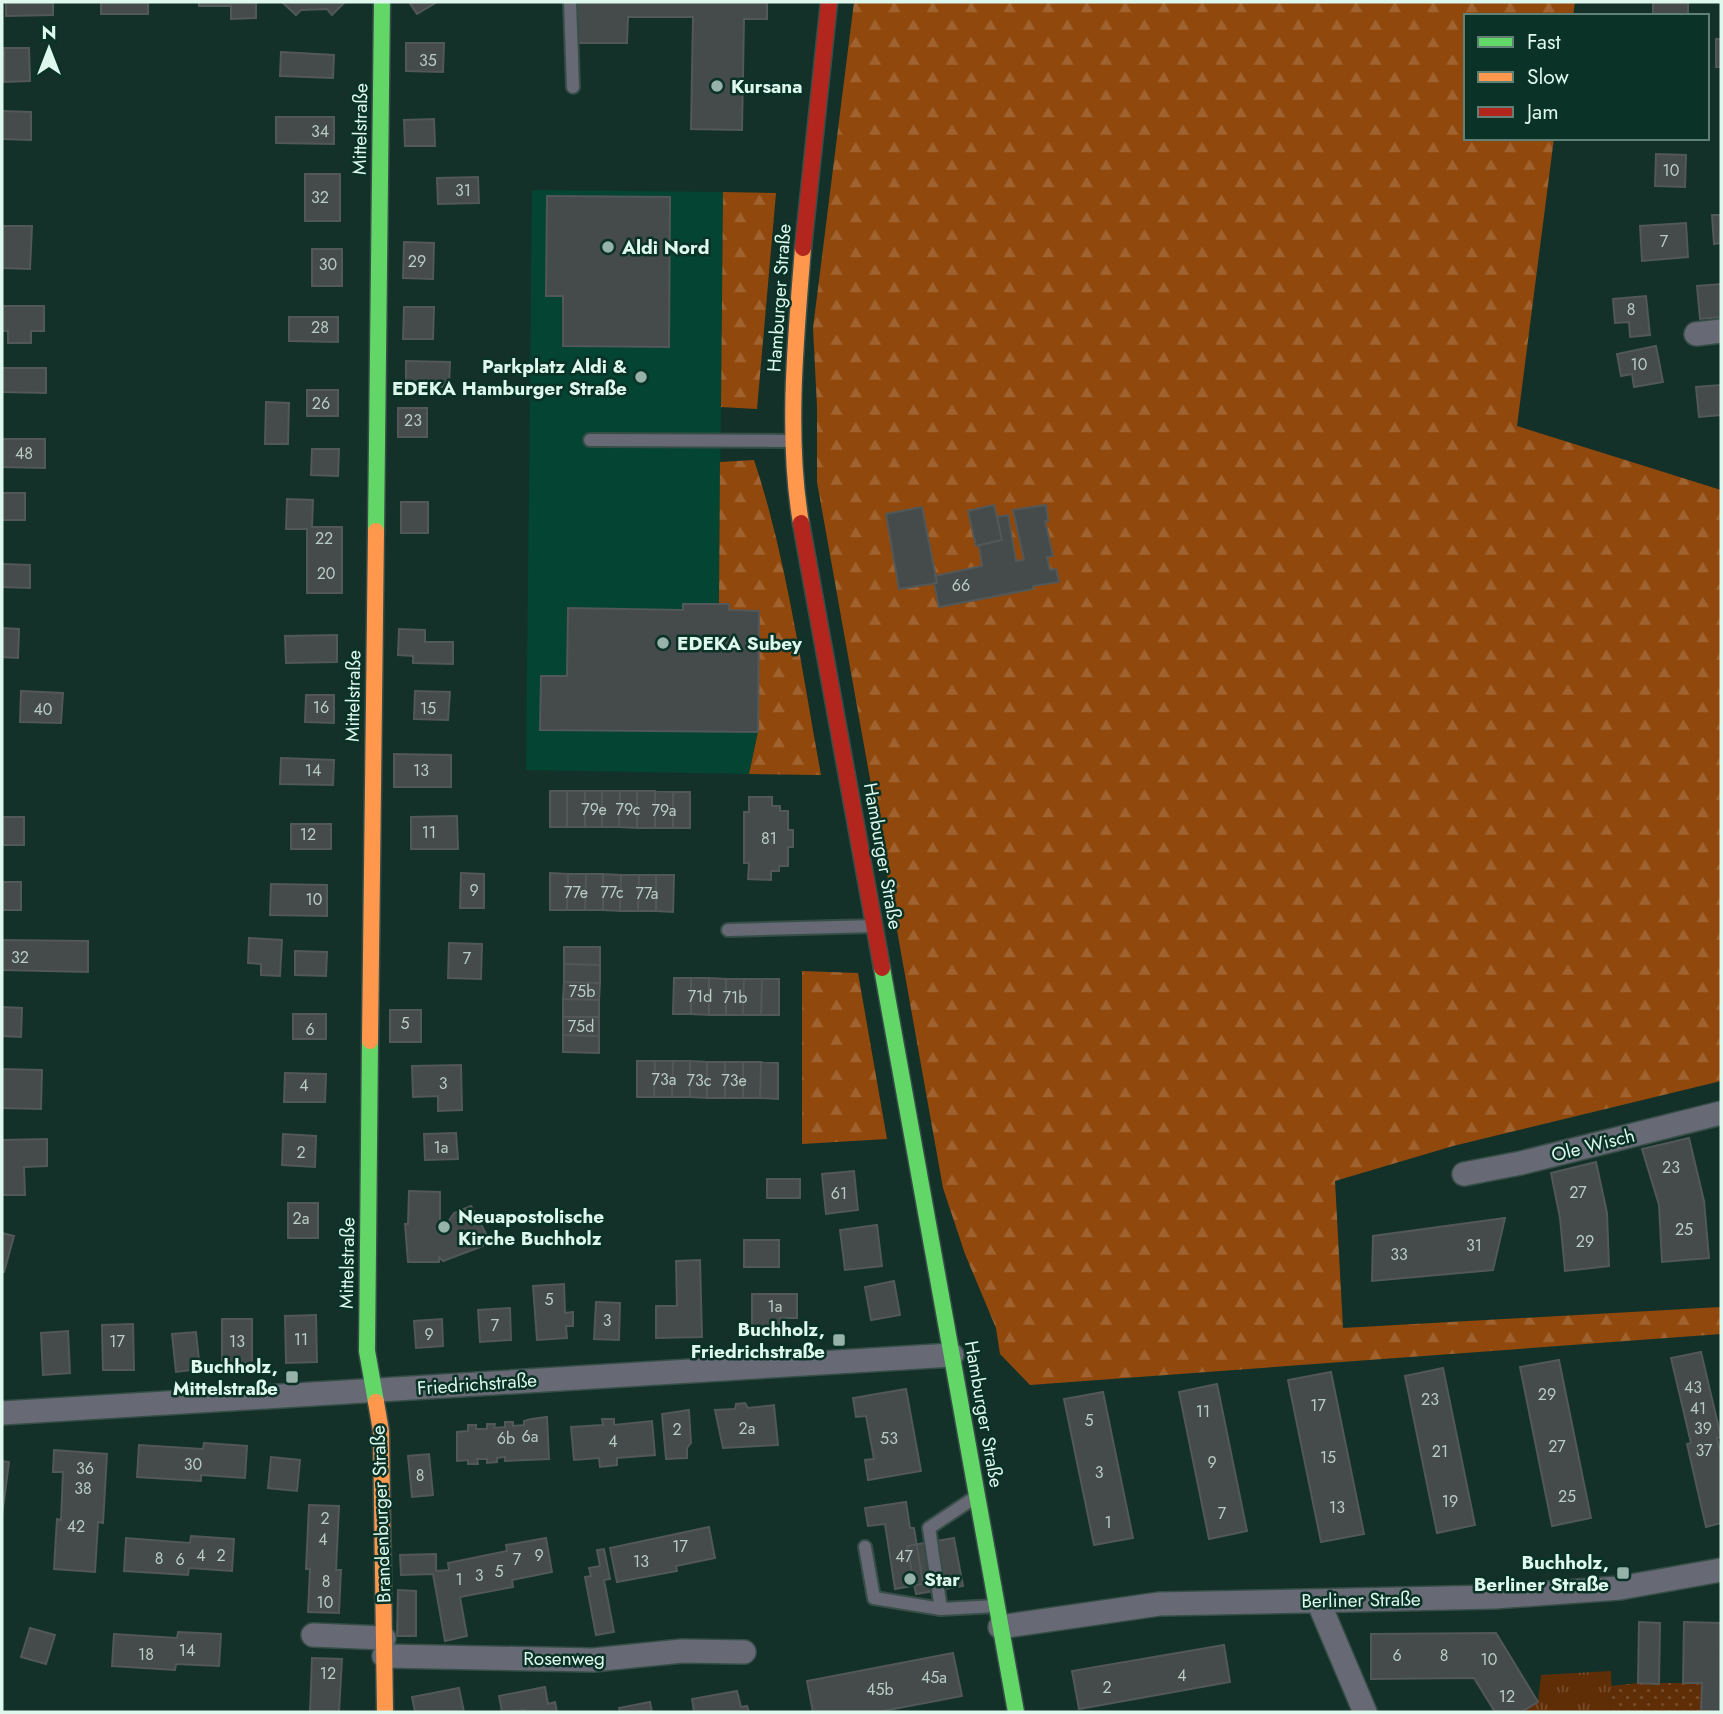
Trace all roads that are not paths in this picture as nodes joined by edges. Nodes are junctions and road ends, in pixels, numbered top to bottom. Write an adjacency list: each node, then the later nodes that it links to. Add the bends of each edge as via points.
1 (382, 2): 14 (main road, Mittelstraße, via 367,1337)
2 (570, 2): 4 (lane)
3 (829, 2): 8 (main road, Hamburger Straße, via 807,192 794,363)
4 (573, 87)
5 (1721, 331): 6 (street)
6 (1696, 334)
7 (590, 440): 8 (lane)
8 (794, 441): 9 (main road, Hamburger Straße, via 796,494)
9 (875, 926): 10 (lane); 13 (main road, Hamburger Straße)
10 (728, 930)
11 (1721, 1113): 12 (street, Ole Wisch)
12 (1464, 1174)
13 (951, 1355): 14 (street, Friedrichstraße); 16 (main road, Hamburger Straße)
14 (373, 1390): 15 (street, Friedrichstraße); 23 (main road, Brandenburger Straße, via 381,1431)
15 (2, 1413)
16 (977, 1496): 20 (lane, via 929,1528); 21 (main road, Hamburger Straße)
17 (864, 1547): 20 (lane, via 874,1598)
18 (1721, 1570): 19 (street, Berliner Straße, via 1603,1590)
19 (1318, 1601): 21 (street, Berliner Straße, via 1160,1604); 27 (street)
20 (941, 1609): 21 (lane)
21 (998, 1617): 26 (main road, Hamburger Straße)
22 (313, 1635): 23 (street)
23 (384, 1647): 24 (street, Rosenweg, via 593,1660 682,1651); 25 (main road, Brandenburger Straße)
24 (744, 1652)
25 (385, 1712)
26 (1016, 1712)
27 (1365, 1712)

